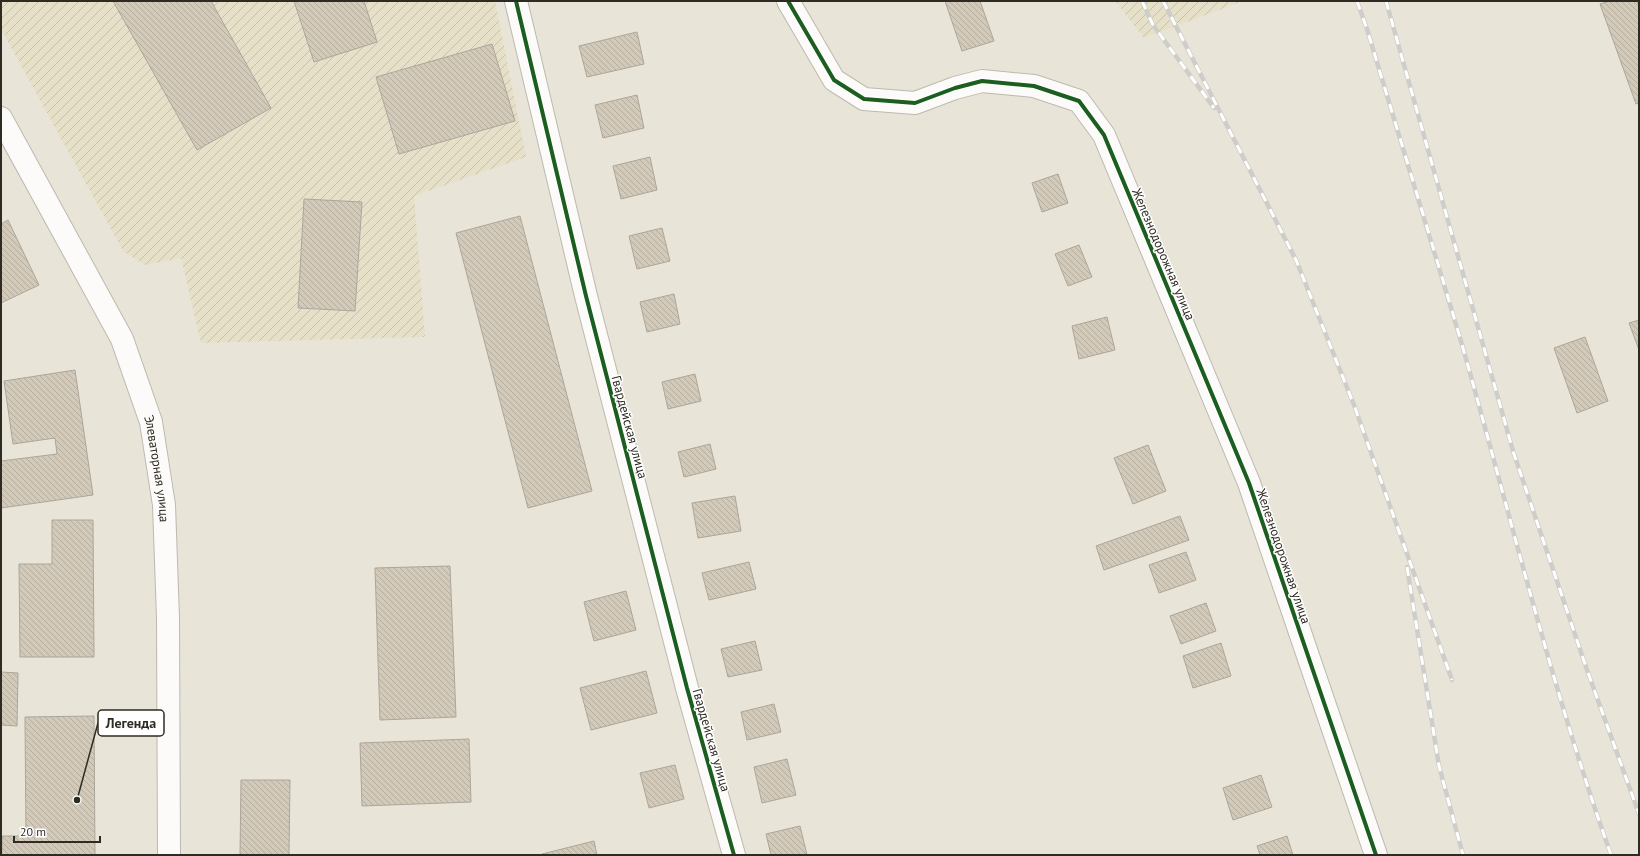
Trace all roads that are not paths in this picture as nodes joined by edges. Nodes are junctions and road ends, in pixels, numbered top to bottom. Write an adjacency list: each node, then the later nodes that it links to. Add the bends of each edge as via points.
1 (516, 1): 5 (street, Гвардейская улица, via 586,296 687,688)
2 (788, 1): 6 (street, Железнодорожная улица, via 834,80 864,99 915,103 954,88 982,82 1034,86 1079,101 1104,135 1248,483)
3 (1, 118): 4 (street, Элеваторная улица, via 122,339 152,422 164,520 168,618)
4 (169, 855)
5 (734, 855)
6 (1376, 855)

